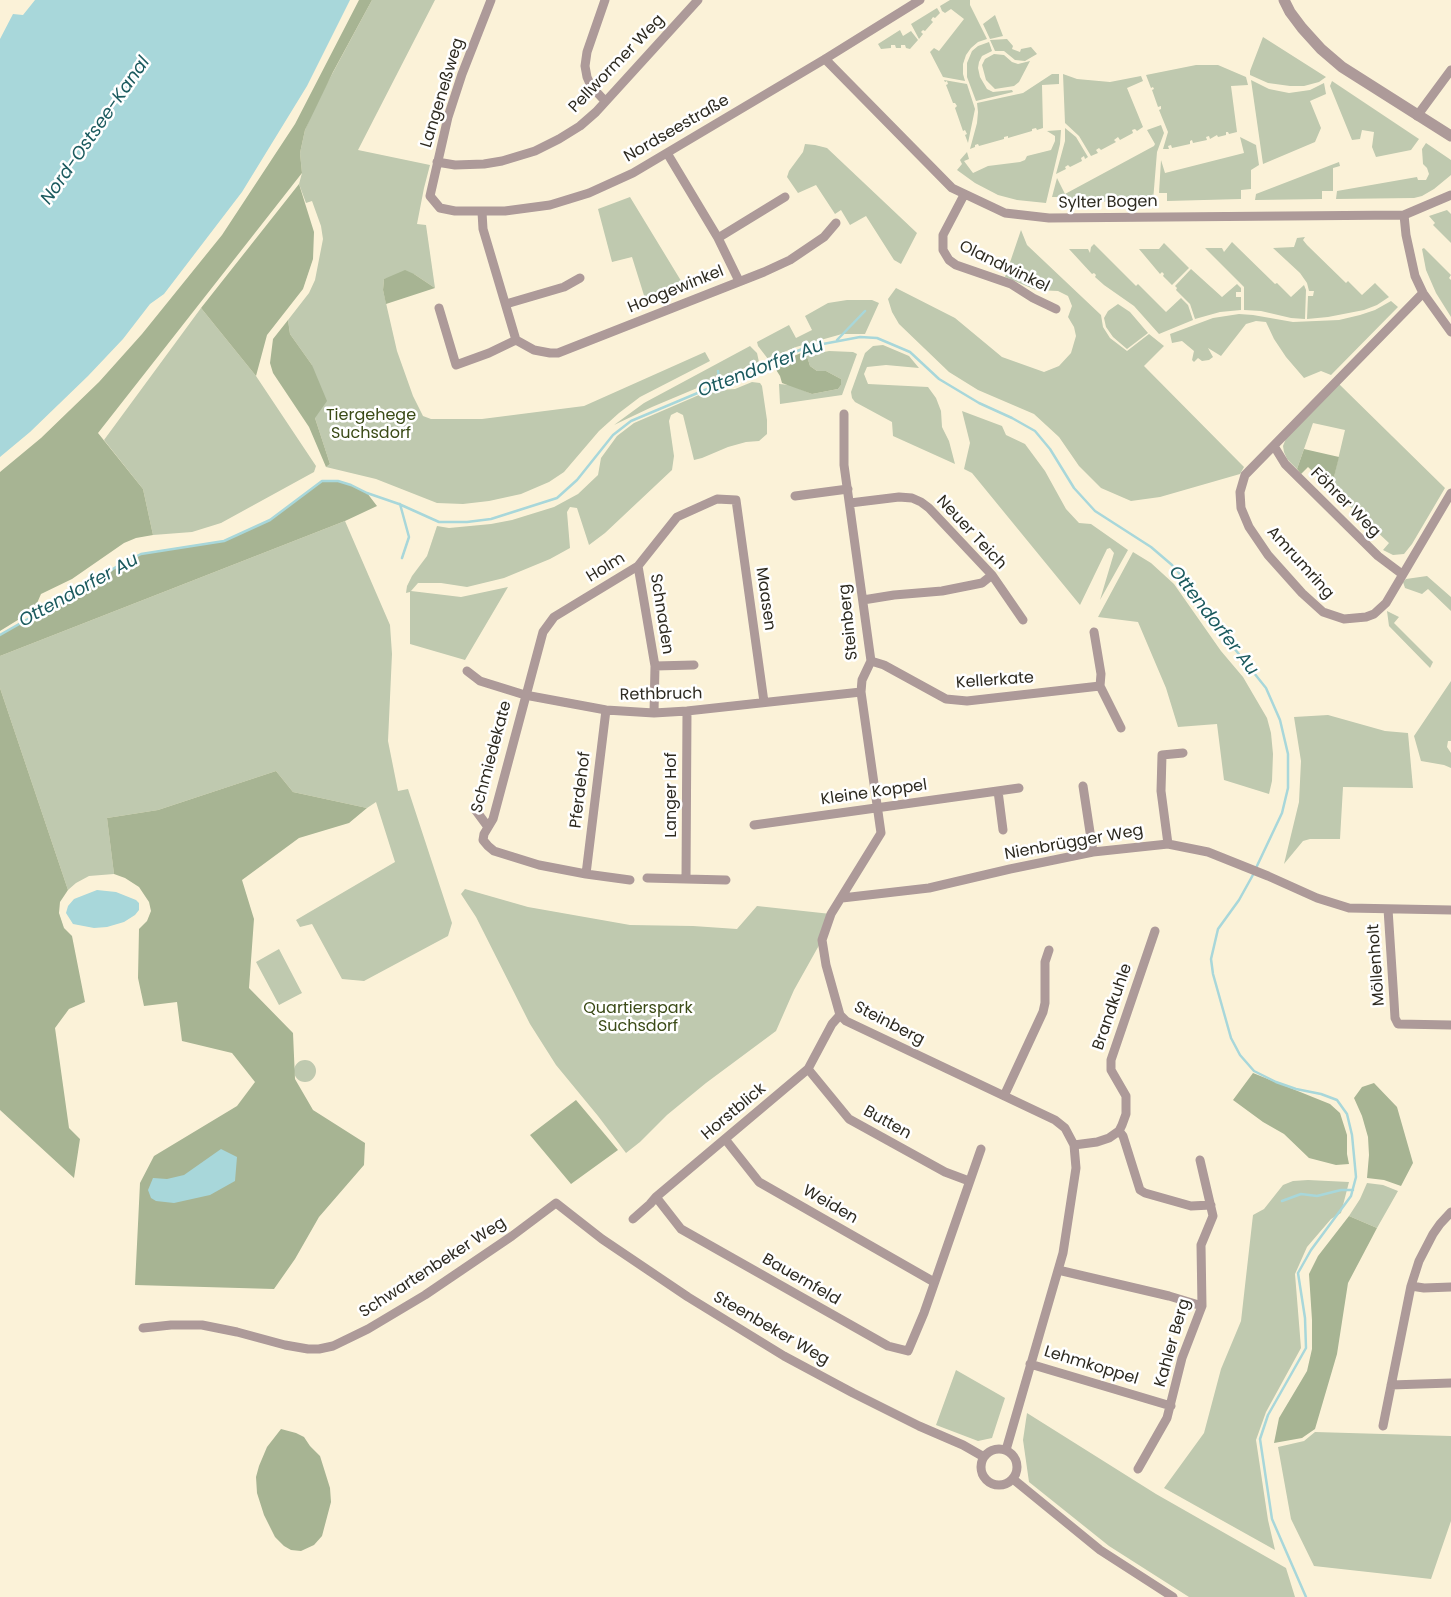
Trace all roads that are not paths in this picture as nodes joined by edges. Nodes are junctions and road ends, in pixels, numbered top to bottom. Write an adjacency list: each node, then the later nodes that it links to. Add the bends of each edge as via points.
1 (490, 0): 12 (street, Langeneßweg, via 462,74)
2 (605, 0): 8 (street, via 585,66 591,86)
3 (698, 0): 8 (street, Pellwormer Weg)
4 (920, 0): 6 (street, Nordseestraße)
5 (1284, 0): 9 (street, via 1302,28 1335,61)
6 (825, 59): 11 (street, Nordseestraße); 13 (street, Sylter Bogen, via 952,188)
7 (1451, 70): 9 (street)
8 (605, 101): 12 (street, Pellwormer Weg, via 580,126 519,157 484,164)
9 (1416, 116): 10 (street)
10 (1451, 136)
11 (667, 153): 17 (street, Nordseestraße, via 589,193 550,205); 20 (street)
12 (437, 162): 15 (street, Langeneßweg)
13 (964, 195): 18 (street, Sylter Bogen, via 1005,213 1049,218); 26 (street, Olandwinkel, via 943,235 943,250 949,260 1011,284)
14 (1450, 195): 18 (street, Sylter Bogen)
15 (430, 196): 17 (street, Nordseestraße, via 440,208 455,212)
16 (785, 197): 20 (street)
17 (482, 212): 24 (street, via 483,230)
18 (1404, 215): 23 (street, via 1415,276)
19 (836, 223): 22 (street, Hoogewinkel, via 824,237 790,260)
20 (718, 238): 22 (street)
21 (580, 278): 24 (street, via 564,288)
22 (739, 281): 28 (street, Hoogewinkel, via 558,353 534,350)
23 (1423, 293): 27 (street); 30 (street, Amrumring)
24 (506, 304): 28 (street)
25 (438, 308): 28 (street, via 456,365)
26 (1056, 309)
27 (1451, 332)
28 (516, 340)
29 (844, 414): 31 (street, Steinberg, via 843,445)
30 (1274, 446): 37 (street, Föhrer Weg, via 1285,464 1378,556); 37 (street, Amrumring, via 1245,475 1240,492 1241,508 1259,541 1302,593 1323,612 1344,619 1366,617 1386,603)
31 (848, 489): 33 (street); 35 (street, Steinberg)
32 (1451, 493): 37 (street, Amrumring)
33 (795, 496)
34 (736, 500): 36 (street, Holm, via 717,499 678,517); 49 (street, Maasen)
35 (850, 503): 38 (street, Neuer Teich, via 899,497 921,502); 39 (street, Steinberg)
36 (638, 566): 44 (street, Schnaden); 48 (street, Holm, via 554,616 543,632)
37 (1402, 574)
38 (992, 575): 39 (street, via 982,584 942,592); 40 (street, Neuer Teich)
39 (863, 600): 42 (street, Steinberg)
40 (1023, 620)
41 (1094, 632): 46 (street)
42 (871, 662): 46 (street, Kellerkate, via 884,665 946,699 967,701); 47 (street, Steinberg, via 862,680)
43 (694, 665): 44 (street, Schnaden)
44 (654, 666): 52 (street, Schnaden)
45 (468, 671): 48 (street, Rethbruch, via 480,681)
46 (1100, 686): 53 (street)
47 (861, 692): 49 (street, Rethbruch); 59 (street, Steinberg)
48 (525, 695): 50 (street, Rethbruch); 61 (street, Schmiedekate, via 493,819)
49 (764, 702): 51 (street, Rethbruch)
50 (606, 710): 52 (street, Rethbruch); 65 (street, Pferdehof)
51 (688, 712): 52 (street, Rethbruch); 67 (street, Langer Hof)
52 (654, 713)
53 (1121, 728)
54 (1183, 753): 63 (street, via 1162,755 1161,791)
55 (1083, 786): 64 (street)
56 (1019, 788): 57 (street, Kleine Koppel)
57 (998, 791): 59 (street, Kleine Koppel); 62 (street)
58 (474, 808): 61 (street, Schmiedekate)
59 (878, 808): 60 (street, Kleine Koppel); 70 (street, Steinberg, via 881,833)
60 (754, 825)
61 (488, 827): 65 (street, Schmiedekate, via 484,840 494,851 539,865)
62 (1003, 830)
63 (1168, 844): 64 (street, Nienbrügger Weg); 71 (street, Nienbrügger Weg, via 1208,852 1317,898 1349,908)
64 (1093, 852): 70 (street, Nienbrügger Weg, via 929,888)
65 (586, 874): 68 (street)
66 (647, 878): 67 (street)
67 (686, 879): 69 (street)
68 (630, 880)
69 (726, 880)
70 (842, 898): 75 (street, Steinberg, via 831,914 822,940)
71 (1388, 909): 72 (street, Nienbrügger Weg); 76 (street, Möllenholt, via 1398,1024)
72 (1451, 910)
73 (1155, 931): 79 (street, Brandkuhle, via 1111,1060 1111,1070 1126,1096 1126,1114)
74 (1049, 950): 78 (street, via 1045,962 1043,1012)
75 (840, 1015): 77 (street, Horstblick); 78 (street, Steinberg, via 846,1021)
76 (1451, 1026)
77 (808, 1069): 80 (street, Horstblick); 84 (street, Butten, via 849,1119 945,1172)
78 (1004, 1096): 81 (street, Steinberg, via 1055,1120 1065,1128)
79 (1119, 1131): 81 (street, via 1097,1142); 87 (street, via 1140,1190 1190,1206)
80 (725, 1139): 85 (street, Horstblick); 91 (street, Weiden, via 759,1182)
81 (1074, 1145): 90 (street, Steinberg, via 1076,1168)
82 (981, 1149): 84 (street)
83 (1200, 1160): 87 (street, Kahler Berg)
84 (969, 1181): 91 (street)
85 (656, 1197): 89 (street, Horstblick); 91 (street, Bauernfeld, via 681,1229 888,1346 908,1351)
86 (556, 1203): 95 (street, Schwartenbeker Weg, via 425,1295 334,1346 308,1349 202,1325 171,1324); 102 (street, Steenbeker Weg, via 680,1292 777,1351 852,1393)
87 (1211, 1205): 94 (street, Kahler Berg, via 1213,1216 1201,1244)
88 (1451, 1212): 92 (street, via 1433,1234 1419,1260)
89 (633, 1219)
90 (1058, 1270): 94 (street); 96 (street, Steinberg)
91 (934, 1282)
92 (1411, 1286): 93 (street); 98 (street)
93 (1451, 1287)
94 (1202, 1306): 99 (street, Kahler Berg, via 1182,1358)
95 (143, 1328)
96 (1030, 1364): 99 (street, Lehmkoppel); 101 (street, Steinberg)
97 (1451, 1383): 98 (street)
98 (1391, 1385): 100 (street)
99 (1171, 1406): 103 (street, Kahler Berg)
100 (1383, 1426)
101 (1006, 1450): 102 (street, via 996,1449); 104 (street, via 1014,1456 1017,1464)
102 (984, 1457): 104 (street, via 983,1474 991,1482 1004,1484)
103 (1138, 1469)
104 (1013, 1479): 105 (street, via 1100,1550)
105 (1173, 1597)

